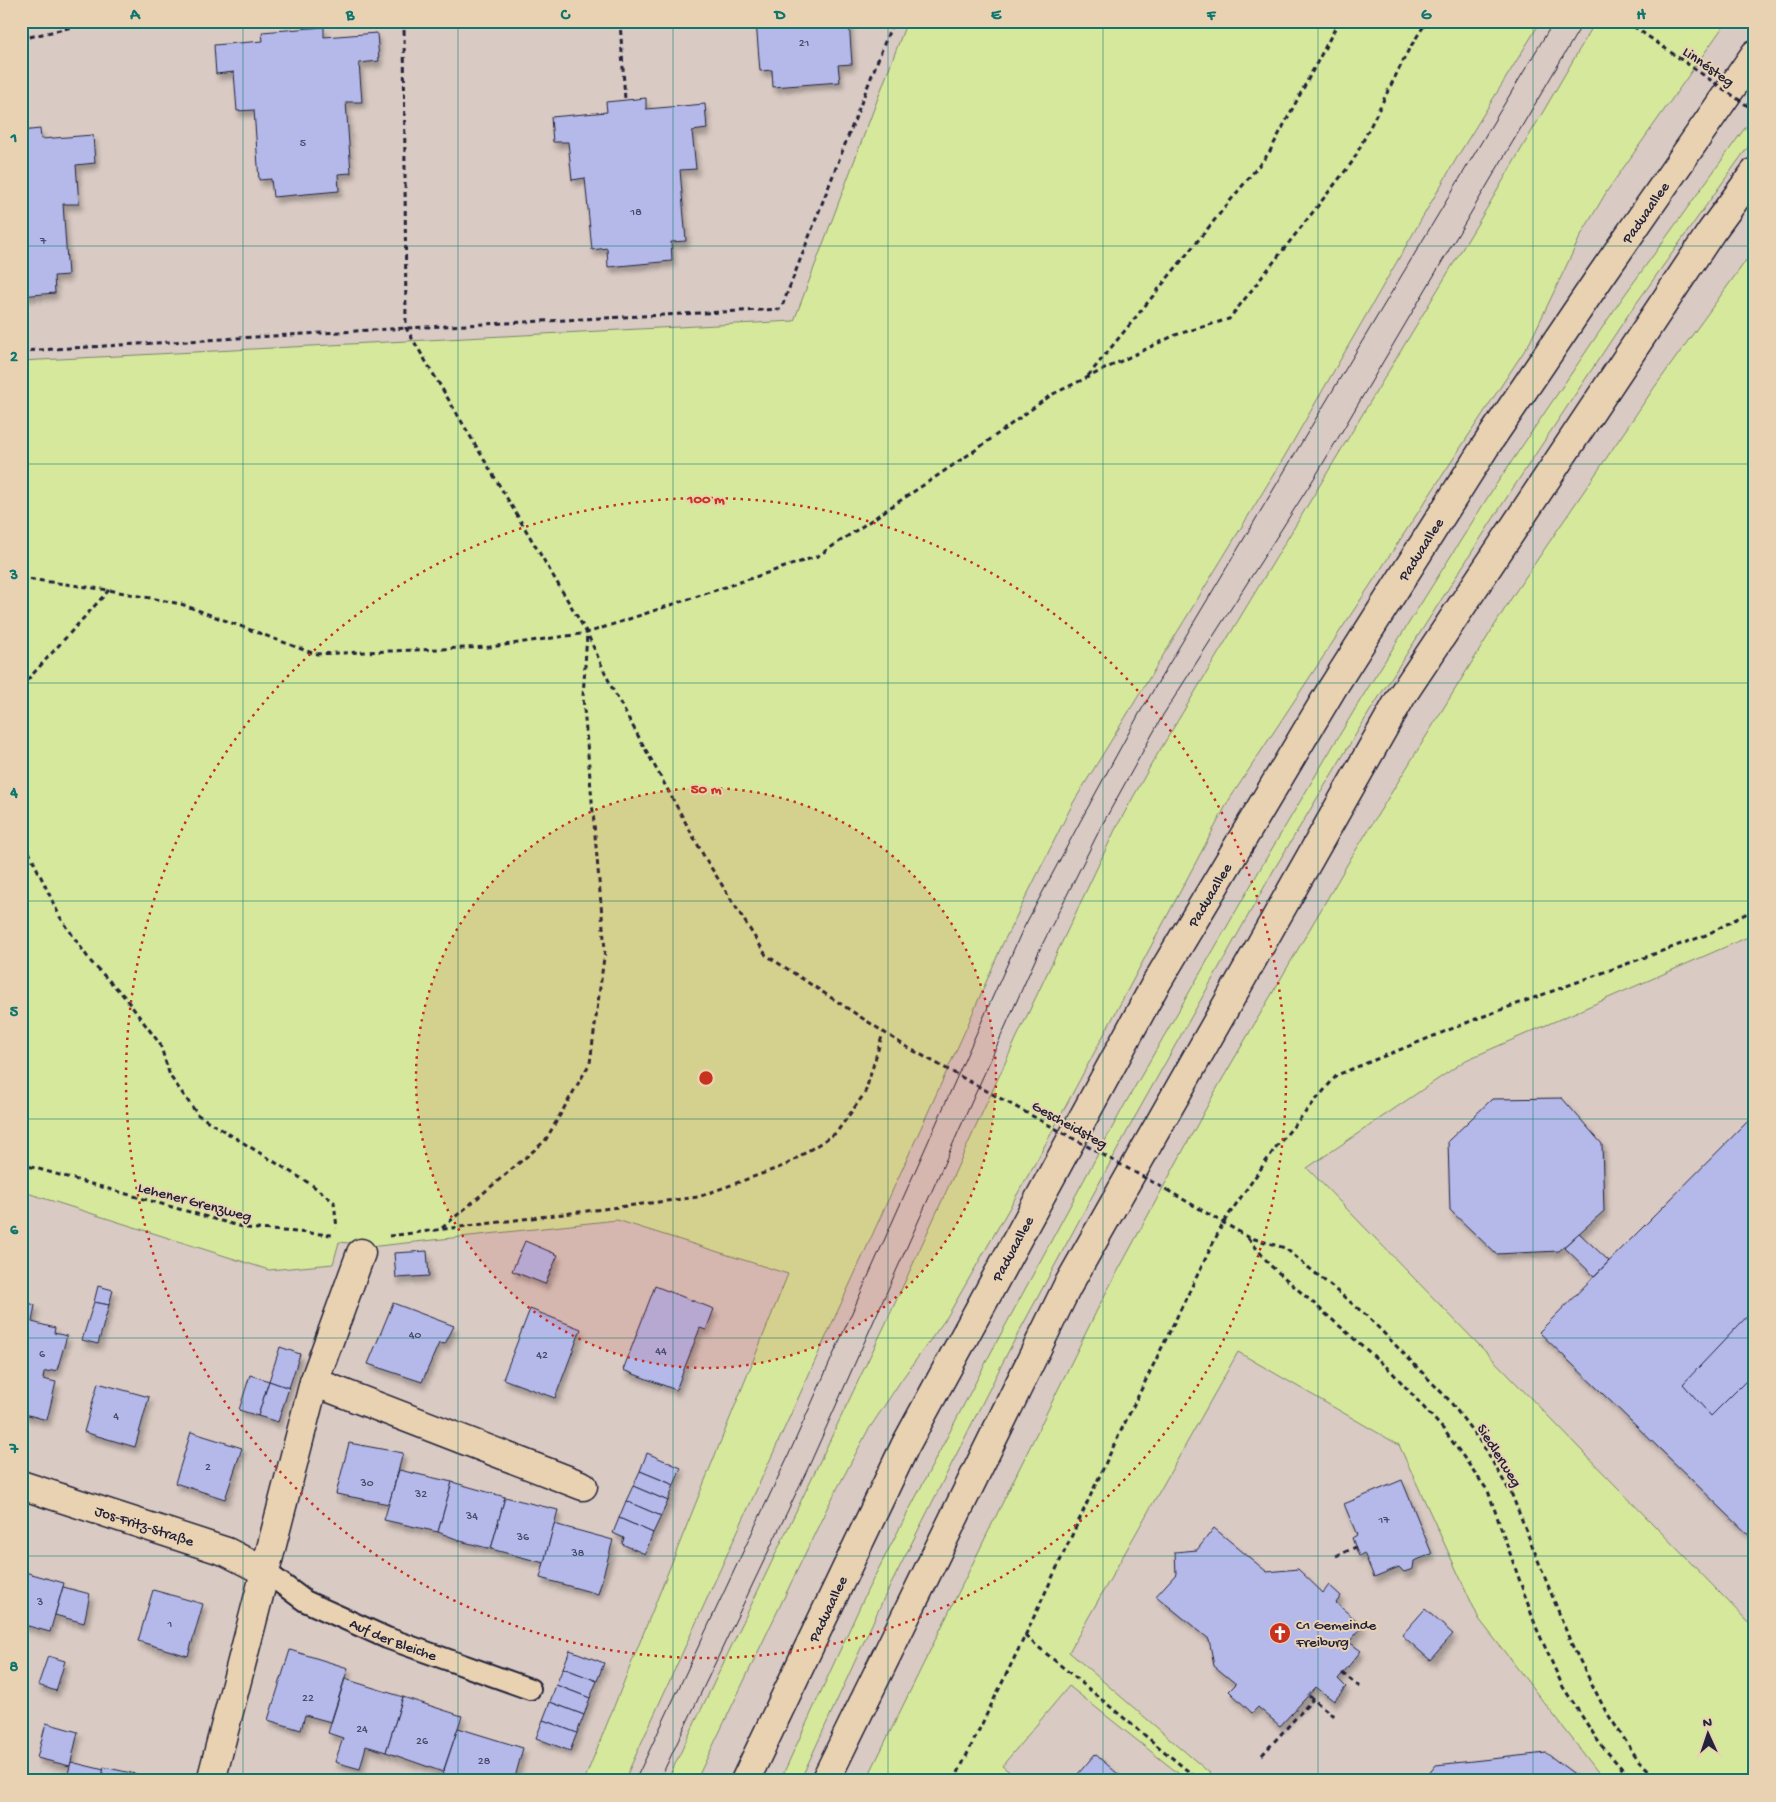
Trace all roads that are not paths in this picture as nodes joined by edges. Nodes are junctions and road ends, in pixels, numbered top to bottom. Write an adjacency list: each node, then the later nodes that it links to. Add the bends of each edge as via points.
1 (1755, 54): 10 (main road, Paduaallee, via 1480,456 1333,687 1154,987 905,1446)
2 (1755, 172): 11 (main road, via 1711,232 1401,696 1068,1287)
3 (360, 1253): 4 (main road)
4 (314, 1382): 6 (main road); 7 (main road)
5 (21, 1485): 7 (main road, Jos-Fritz-Straße, via 227,1552)
6 (583, 1486)
7 (266, 1572): 8 (lane, Auf der Bleiche, via 305,1601 387,1638); 9 (main road)
8 (530, 1689)
9 (211, 1781)
10 (745, 1781)
11 (825, 1781)

